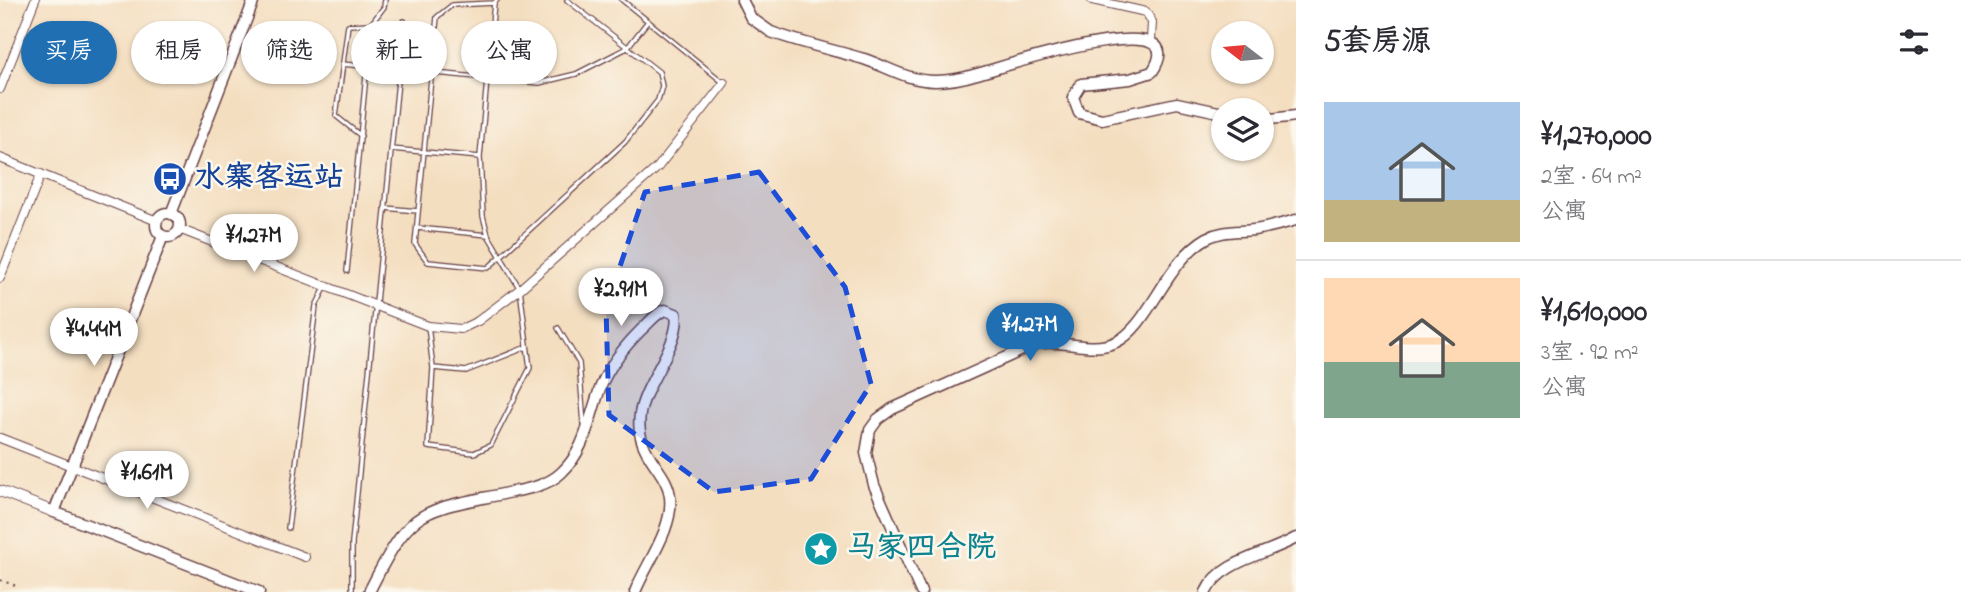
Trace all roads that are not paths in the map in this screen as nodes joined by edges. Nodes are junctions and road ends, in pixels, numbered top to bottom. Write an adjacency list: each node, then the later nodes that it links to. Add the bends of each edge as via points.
1 (35, 0): 24 (street)
2 (254, 0): 36 (main road)
3 (384, 0): 9 (lane)
4 (567, 0): 15 (lane)
5 (622, 0): 12 (lane)
6 (742, 0): 14 (main road, via 751,18 771,32 925,80 976,75 1059,48 1129,36)
7 (1092, 0): 14 (street, via 1147,13 1153,26)
8 (495, 1): 10 (lane, via 452,5); 11 (lane)
9 (373, 21)
10 (437, 21)
11 (493, 21)
12 (648, 21): 15 (lane); 19 (lane)
13 (351, 24): 16 (lane)
14 (1151, 40): 25 (main road, via 1157,56 1152,72 1081,84 1073,97 1079,113 1102,119 1177,103)
15 (626, 48): 18 (lane); 43 (lane, via 659,72 658,100 625,142)
16 (342, 64): 17 (lane); 28 (lane, via 336,116)
17 (351, 65)
18 (557, 79)
19 (724, 83): 47 (street, via 658,167)
20 (365, 84): 28 (lane)
21 (398, 84): 29 (lane)
22 (431, 84): 30 (lane)
23 (487, 84): 32 (lane)
24 (0, 89)
25 (1211, 110)
26 (1296, 116): 27 (main road)
27 (1274, 119)
28 (361, 136): 44 (lane)
29 (391, 149): 30 (lane); 34 (lane)
30 (424, 152): 32 (lane); 35 (lane)
31 (0, 158): 33 (street)
32 (480, 158): 41 (lane)
33 (41, 174): 38 (street); 45 (street)
34 (385, 208): 35 (lane); 48 (lane)
35 (418, 212): 39 (lane)
36 (171, 214): 38 (main road); 40 (main road)
37 (1296, 220): 65 (main road, via 1266,229 1221,232 1199,243 1119,341 1095,347 1055,341 1036,344 878,419 867,440 869,467)
38 (157, 221): 42 (main road)
39 (417, 228): 41 (lane); 43 (lane, via 415,244 428,262 488,268)
40 (179, 229): 42 (main road, via 174,236); 46 (street)
41 (488, 235): 43 (lane)
42 (163, 236): 55 (main road)
43 (500, 255): 47 (lane)
44 (347, 271)
45 (0, 278)
46 (326, 286): 48 (street); 58 (lane, via 316,306)
47 (520, 289): 49 (street, via 461,329); 51 (lane)
48 (376, 306): 49 (street); 62 (lane, via 352,543)
49 (428, 326): 52 (lane)
50 (558, 328): 53 (lane, via 579,363)
51 (527, 347): 52 (lane, via 466,371); 52 (lane, via 530,368 491,445 474,453 428,447)
52 (433, 368)
53 (587, 432): 63 (main road, via 573,460 551,481 445,505 418,518 392,545); 64 (main road, via 601,386 617,356 661,311 673,312 676,330 639,420 647,455 668,489 670,508)
54 (0, 438): 55 (street)
55 (72, 466): 57 (main road); 60 (street)
56 (0, 491): 57 (street)
57 (54, 512): 61 (main road)
58 (288, 528)
59 (1296, 538): 66 (main road, via 1226,570)
60 (304, 557)
61 (259, 592)
62 (352, 592)
63 (369, 592)
64 (635, 592)
65 (921, 592)
66 (1206, 592)

